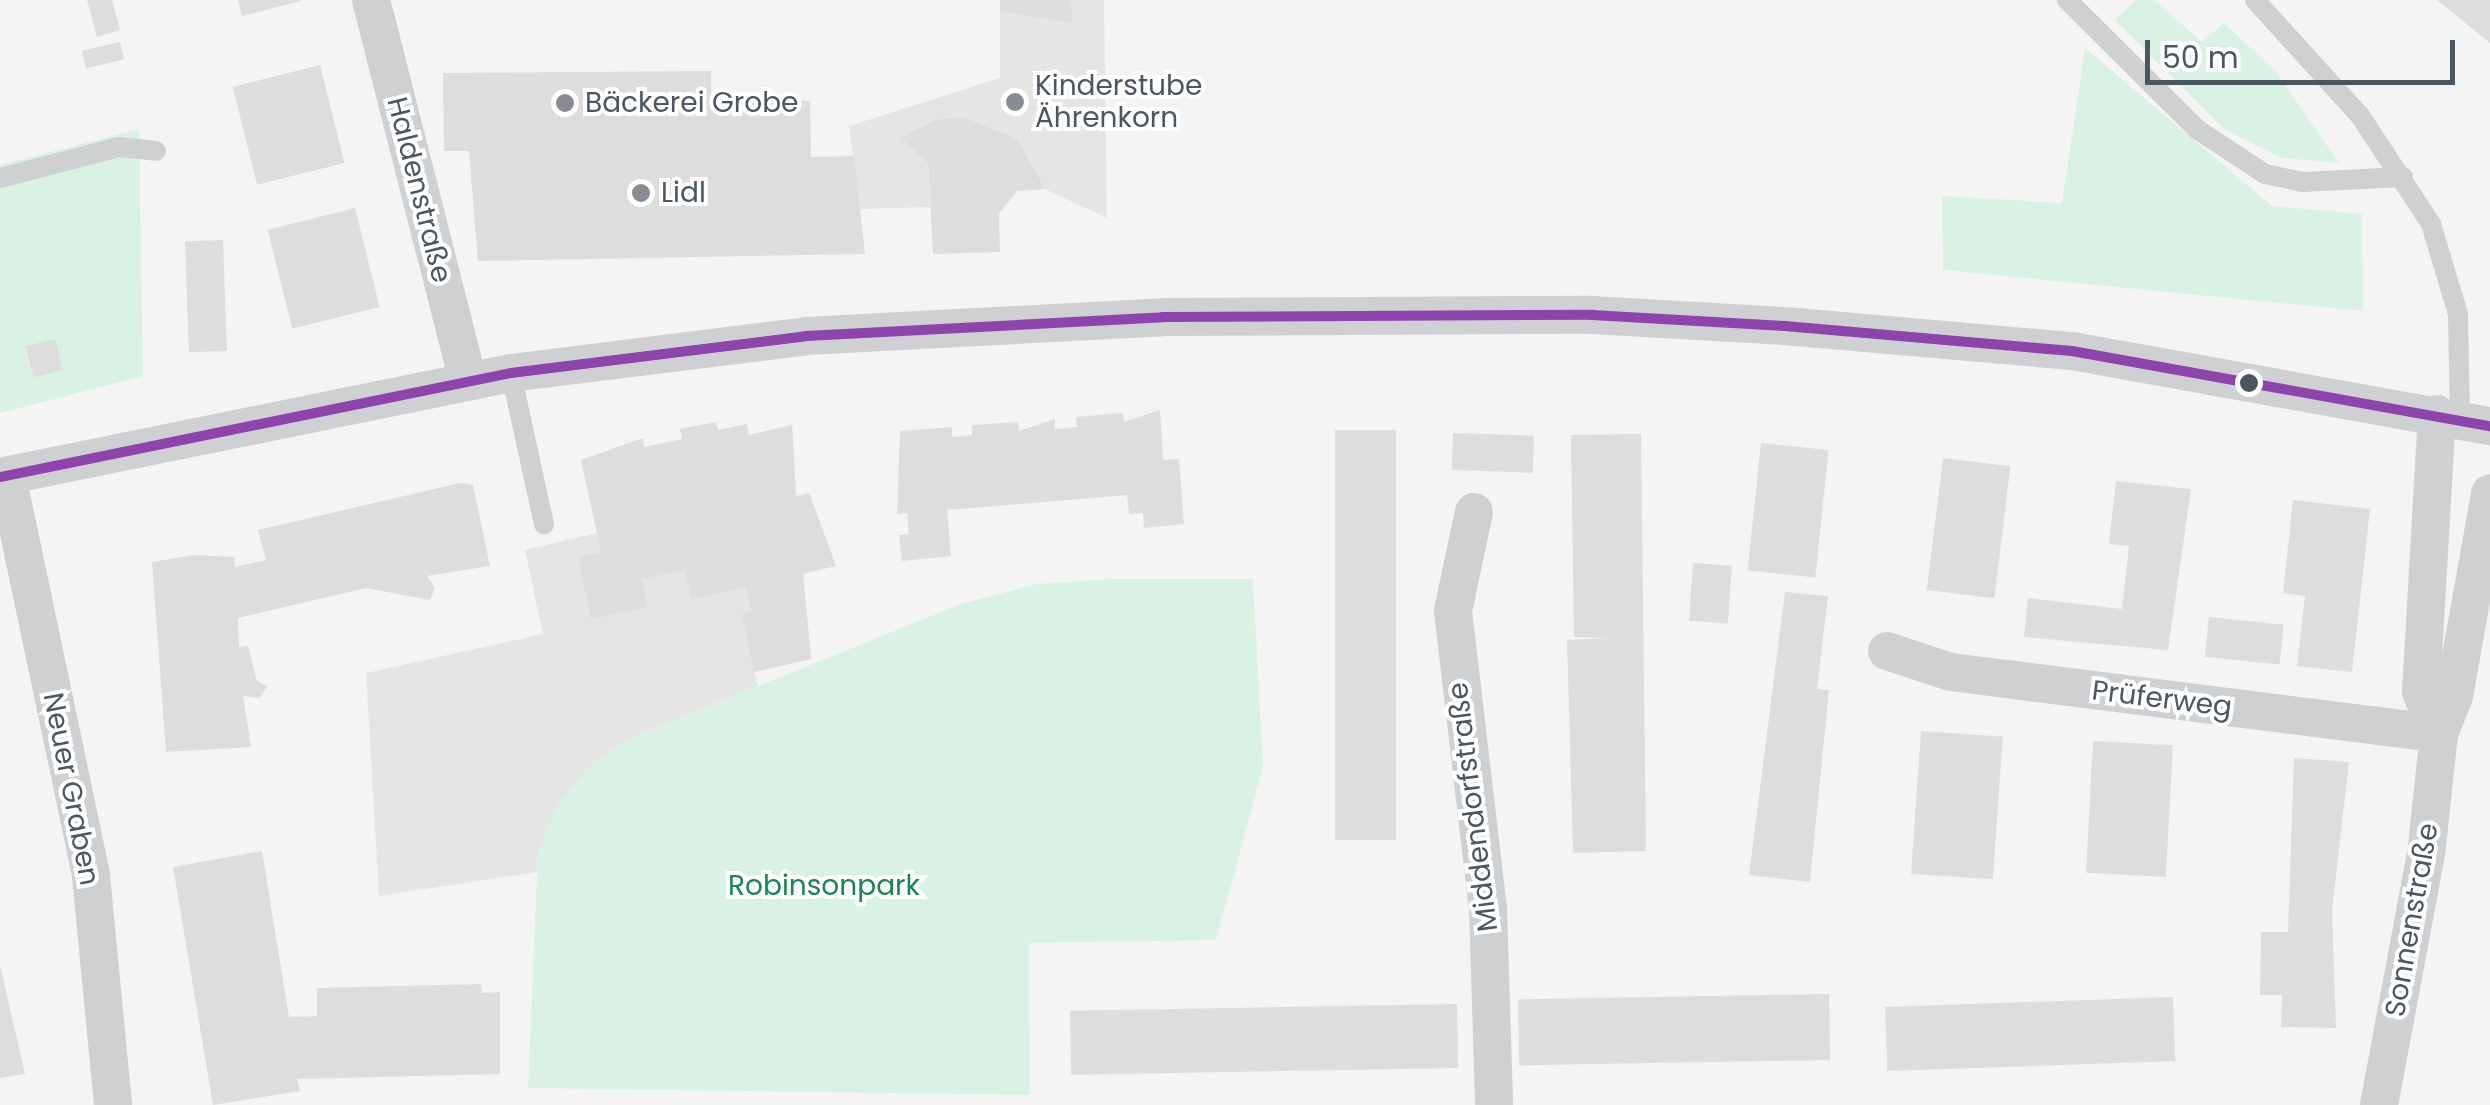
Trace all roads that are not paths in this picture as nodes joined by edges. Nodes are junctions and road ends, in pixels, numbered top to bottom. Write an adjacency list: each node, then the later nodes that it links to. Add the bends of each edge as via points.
1 (371, 0): 8 (street, Haldenstraße)
2 (2067, 0): 5 (lane, via 2198,130 2265,174 2303,182)
3 (2256, 0): 5 (lane, via 2362,117)
4 (156, 150): 6 (lane, via 119,147)
5 (2402, 177): 9 (lane, via 2449,271)
6 (0, 178)
7 (511, 373): 8 (street); 9 (street, via 806,336 1072,320 1592,315 2072,351); 13 (lane)
8 (468, 380): 10 (street)
9 (2462, 419): 15 (street, Sonnenstraße, via 2420,692)
10 (3, 477): 16 (street, Neuer Graben, via 91,876)
11 (2490, 493): 15 (street, Sonnenstraße, via 2454,696)
12 (1474, 512): 17 (street, Middendorfstraße, via 1452,611 1488,910)
13 (544, 524)
14 (1888, 651): 15 (street, Prüferweg, via 1951,672)
15 (2438, 734): 18 (street, Sonnenstraße, via 2426,856)
16 (113, 1105)
17 (1494, 1105)
18 (2378, 1105)

